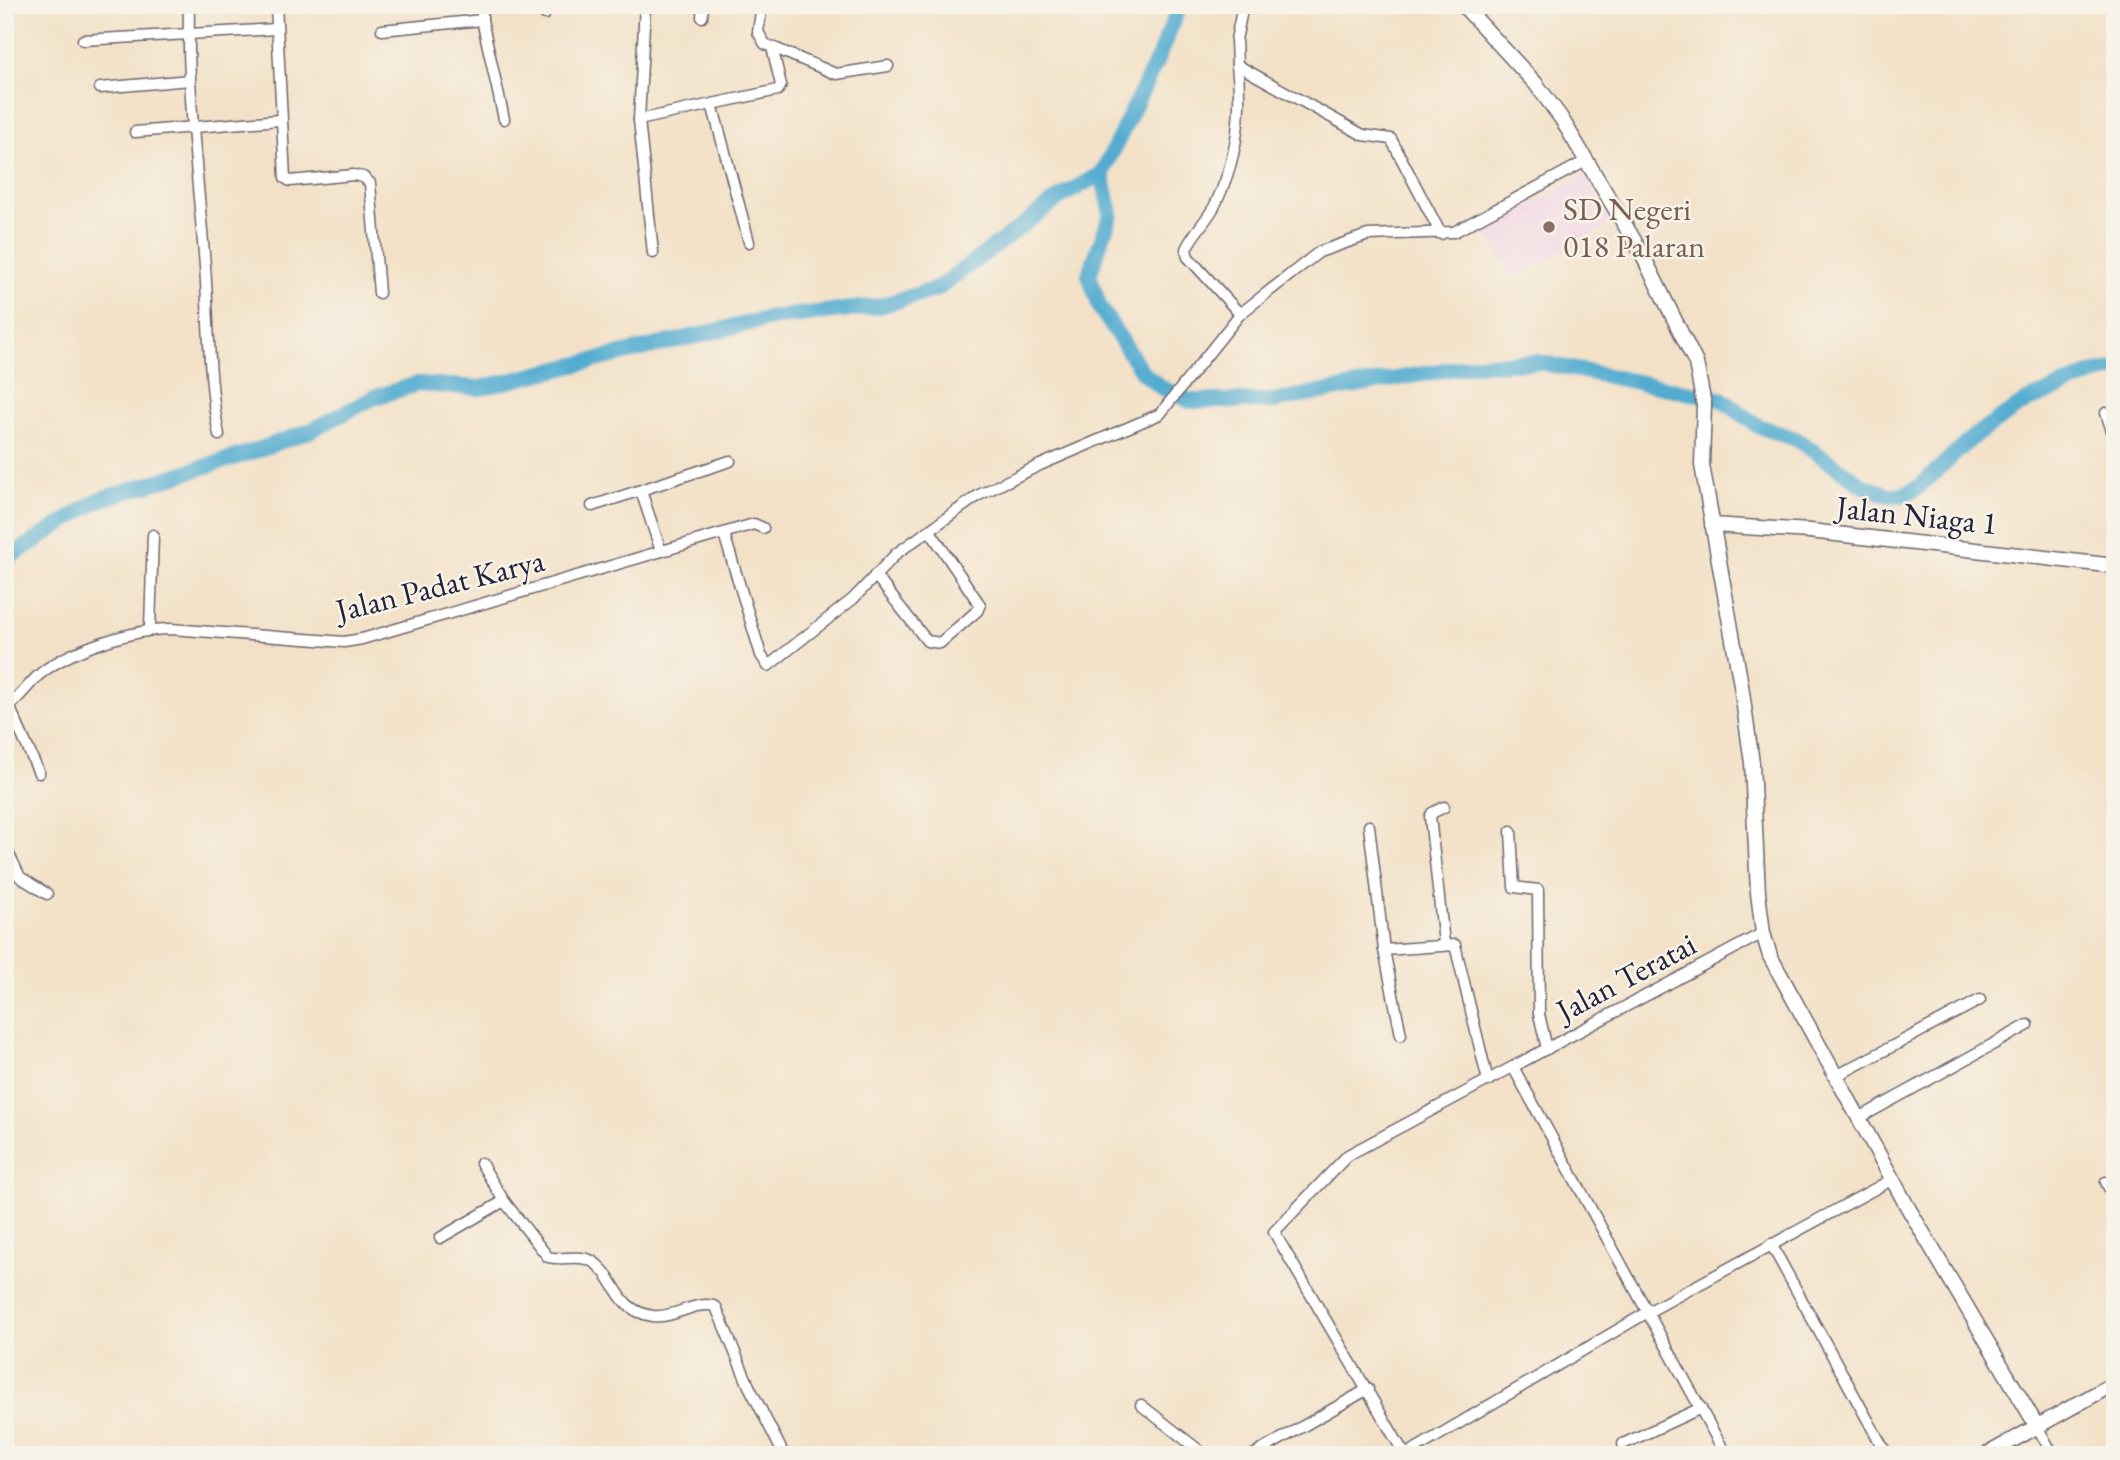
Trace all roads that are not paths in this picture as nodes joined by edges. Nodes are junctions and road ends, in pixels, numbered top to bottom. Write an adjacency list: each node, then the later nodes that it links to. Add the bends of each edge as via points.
1 (189, 5): 11 (street)
2 (276, 5): 9 (street)
3 (482, 5): 8 (street)
4 (645, 5): 21 (street)
5 (762, 5): 13 (street, via 758,37)
6 (1243, 5): 14 (street)
7 (1463, 5): 24 (street, via 1550,102)
8 (482, 20): 10 (street); 19 (street)
9 (276, 29): 11 (street); 20 (street)
10 (382, 30)
11 (188, 34): 12 (street); 16 (street)
12 (83, 40)
13 (772, 47): 15 (street, via 836,75); 18 (street, via 778,90)
14 (1237, 65): 25 (street, via 1363,135 1391,139); 29 (street, via 1241,99 1234,149 1215,205 1186,249 1188,257)
15 (888, 66)
16 (190, 80): 17 (street); 22 (street)
17 (100, 88)
18 (712, 104): 21 (street); 26 (street)
19 (504, 119)
20 (280, 120): 22 (street); 28 (street, via 287,180 353,175 370,183)
21 (639, 120): 27 (street)
22 (192, 129): 23 (street); 31 (street, via 212,398)
23 (135, 132)
24 (1586, 161): 25 (street, via 1468,226); 36 (street, via 1641,252 1699,375 1704,405 1701,448)
25 (1441, 234): 29 (street, via 1368,235 1340,242 1319,252)
26 (749, 242)
27 (653, 253)
28 (379, 293)
29 (1240, 314): 38 (street, via 1170,406 1151,419 979,495)
30 (2106, 413): 32 (street)
31 (219, 435)
32 (2115, 440)
33 (730, 461): 34 (street)
34 (640, 491): 35 (street); 41 (street)
35 (592, 506)
36 (1712, 525): 42 (street, Jalan Niaga 1, via 1810,531); 52 (street, via 1752,763)
37 (763, 528): 39 (street, Jalan Padat Karya, via 754,524)
38 (930, 531): 43 (street); 43 (street, via 980,604 940,643 928,641)
39 (724, 534): 41 (street, Jalan Padat Karya); 43 (street, via 768,666 827,621)
40 (153, 535): 44 (street)
41 (662, 551): 44 (street, Jalan Padat Karya, via 344,642)
42 (2115, 566)
43 (875, 575)
44 (150, 629): 45 (street, Jalan Padat Karya, via 56,664)
45 (7, 707): 46 (street)
46 (39, 773)
47 (1444, 807): 53 (street, via 1430,816)
48 (1369, 826): 54 (street)
49 (1511, 831): 58 (street, via 1514,887 1538,890 1539,1014)
50 (5, 846): 51 (street, via 20,877)
51 (47, 894)
52 (1763, 933): 58 (street, Jalan Teratai); 60 (street, via 1770,956)
53 (1444, 943): 54 (street); 61 (street, via 1457,947)
54 (1384, 950): 57 (street)
55 (1980, 1000): 60 (street)
56 (2028, 1025): 62 (street)
57 (1401, 1035)
58 (1547, 1049): 59 (street, Jalan Teratai)
59 (1513, 1067): 61 (street, Jalan Teratai); 70 (street)
60 (1838, 1075): 62 (street)
61 (1488, 1081): 72 (street, Jalan Teratai, via 1348,1155 1274,1232)
62 (1861, 1117): 64 (street)
63 (481, 1163): 67 (street)
64 (1893, 1179): 69 (street); 75 (street)
65 (2106, 1182): 66 (street)
66 (2115, 1200)
67 (504, 1201): 68 (street); 77 (street, via 548,1257 595,1263 623,1301 642,1313 659,1317 708,1304 716,1307)
68 (440, 1238)
69 (1771, 1244): 70 (street); 82 (street)
70 (1648, 1312): 74 (street); 80 (street)
71 (2115, 1383): 75 (street)
72 (1368, 1389): 79 (street); 80 (street)
73 (1141, 1405): 78 (street)
74 (1701, 1408): 76 (street); 81 (street)
75 (2038, 1428): 83 (street); 84 (street)
76 (1623, 1444)
77 (784, 1455)
78 (1205, 1455)
79 (1253, 1455)
80 (1405, 1455)
81 (1726, 1455)
82 (1887, 1455)
83 (1986, 1455)
84 (2053, 1455)

